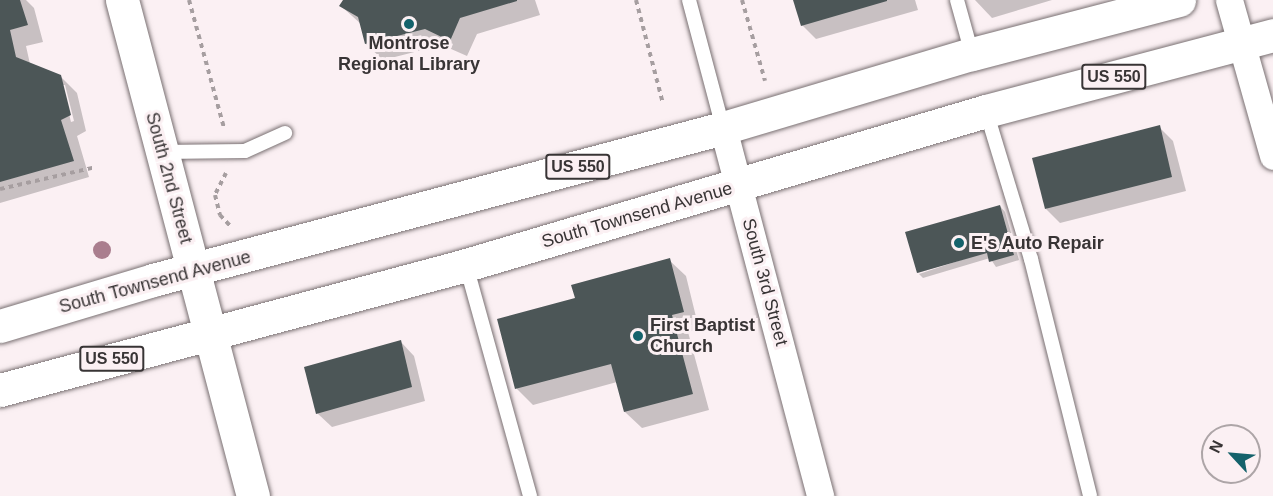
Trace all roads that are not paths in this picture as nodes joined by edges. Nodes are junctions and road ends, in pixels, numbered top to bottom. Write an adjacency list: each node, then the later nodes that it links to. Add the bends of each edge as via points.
1 (122, 0): 12 (main road, South 2nd Street)
2 (689, 0): 10 (lane, South 3rd Street)
3 (957, 0): 8 (lane)
4 (1179, 0): 8 (main road, South Townsend Avenue / US 550)
5 (1229, 0): 7 (street)
6 (1273, 35): 7 (main road, South Townsend Avenue / US 550)
7 (1241, 44): 9 (main road, South Townsend Avenue / US 550); 13 (street)
8 (972, 54): 10 (main road, South Townsend Avenue / US 550)
9 (986, 111): 14 (main road, South Townsend Avenue / US 550); 23 (lane, via 1031,259)
10 (723, 128): 14 (street, South 3rd Street); 16 (main road, South Townsend Avenue / US 550)
11 (285, 132): 12 (lane, via 245,151)
12 (160, 152): 16 (main road, South 2nd Street)
13 (1273, 156)
14 (739, 186): 15 (main road, South Townsend Avenue / US 550); 22 (street, South 3rd Street)
15 (465, 265): 18 (main road, South Townsend Avenue / US 550); 21 (lane)
16 (194, 271): 17 (main road, South Townsend Avenue / US 550); 18 (main road, South 2nd Street)
17 (0, 326)
18 (209, 333): 19 (main road, South Townsend Avenue / US 550); 20 (main road, South 2nd Street)
19 (0, 390)
20 (253, 496)
21 (530, 496)
22 (820, 496)
23 (1090, 496)

